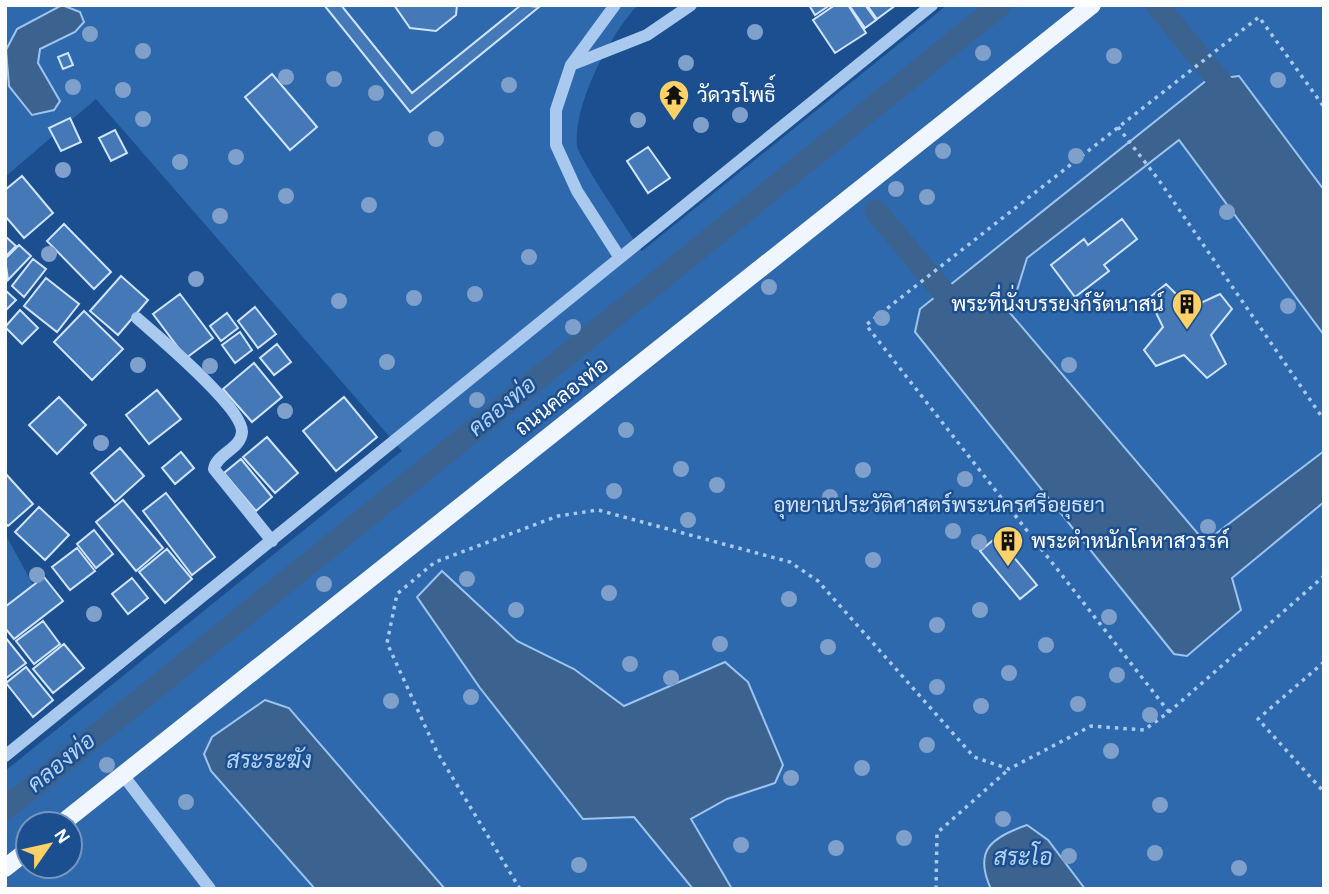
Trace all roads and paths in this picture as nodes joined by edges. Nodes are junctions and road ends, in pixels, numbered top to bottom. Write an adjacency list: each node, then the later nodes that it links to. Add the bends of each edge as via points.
1 (615, 5): 5 (street)
2 (691, 5): 5 (street, via 647,35)
3 (932, 5): 8 (street)
4 (1092, 5): 17 (main road, ถนนคลองท่อ)
5 (571, 65): 8 (street, via 556,110 556,145 577,191)
6 (1324, 107): 7 (path, via 1259,17)
7 (1118, 127): 10 (path); 14 (path, via 866,325)
8 (620, 258): 11 (street)
9 (137, 318): 11 (street, via 209,384 237,419 240,439 216,461 214,469)
10 (1324, 420)
11 (272, 541): 15 (street)
12 (1324, 576): 14 (path)
13 (1324, 662): 18 (path, via 1258,719)
14 (1169, 712): 16 (path, via 1144,730 1091,726)
15 (5, 756)
16 (1009, 769): 21 (path, via 974,757 818,582 790,562 598,510 558,516 435,562 397,594 387,643 437,752); 22 (path, via 937,833)
17 (123, 775): 19 (main road, ถนนคลองท่อ); 20 (street)
18 (1324, 792)
19 (79, 810)
20 (210, 889)
21 (520, 889)
22 (936, 889)

